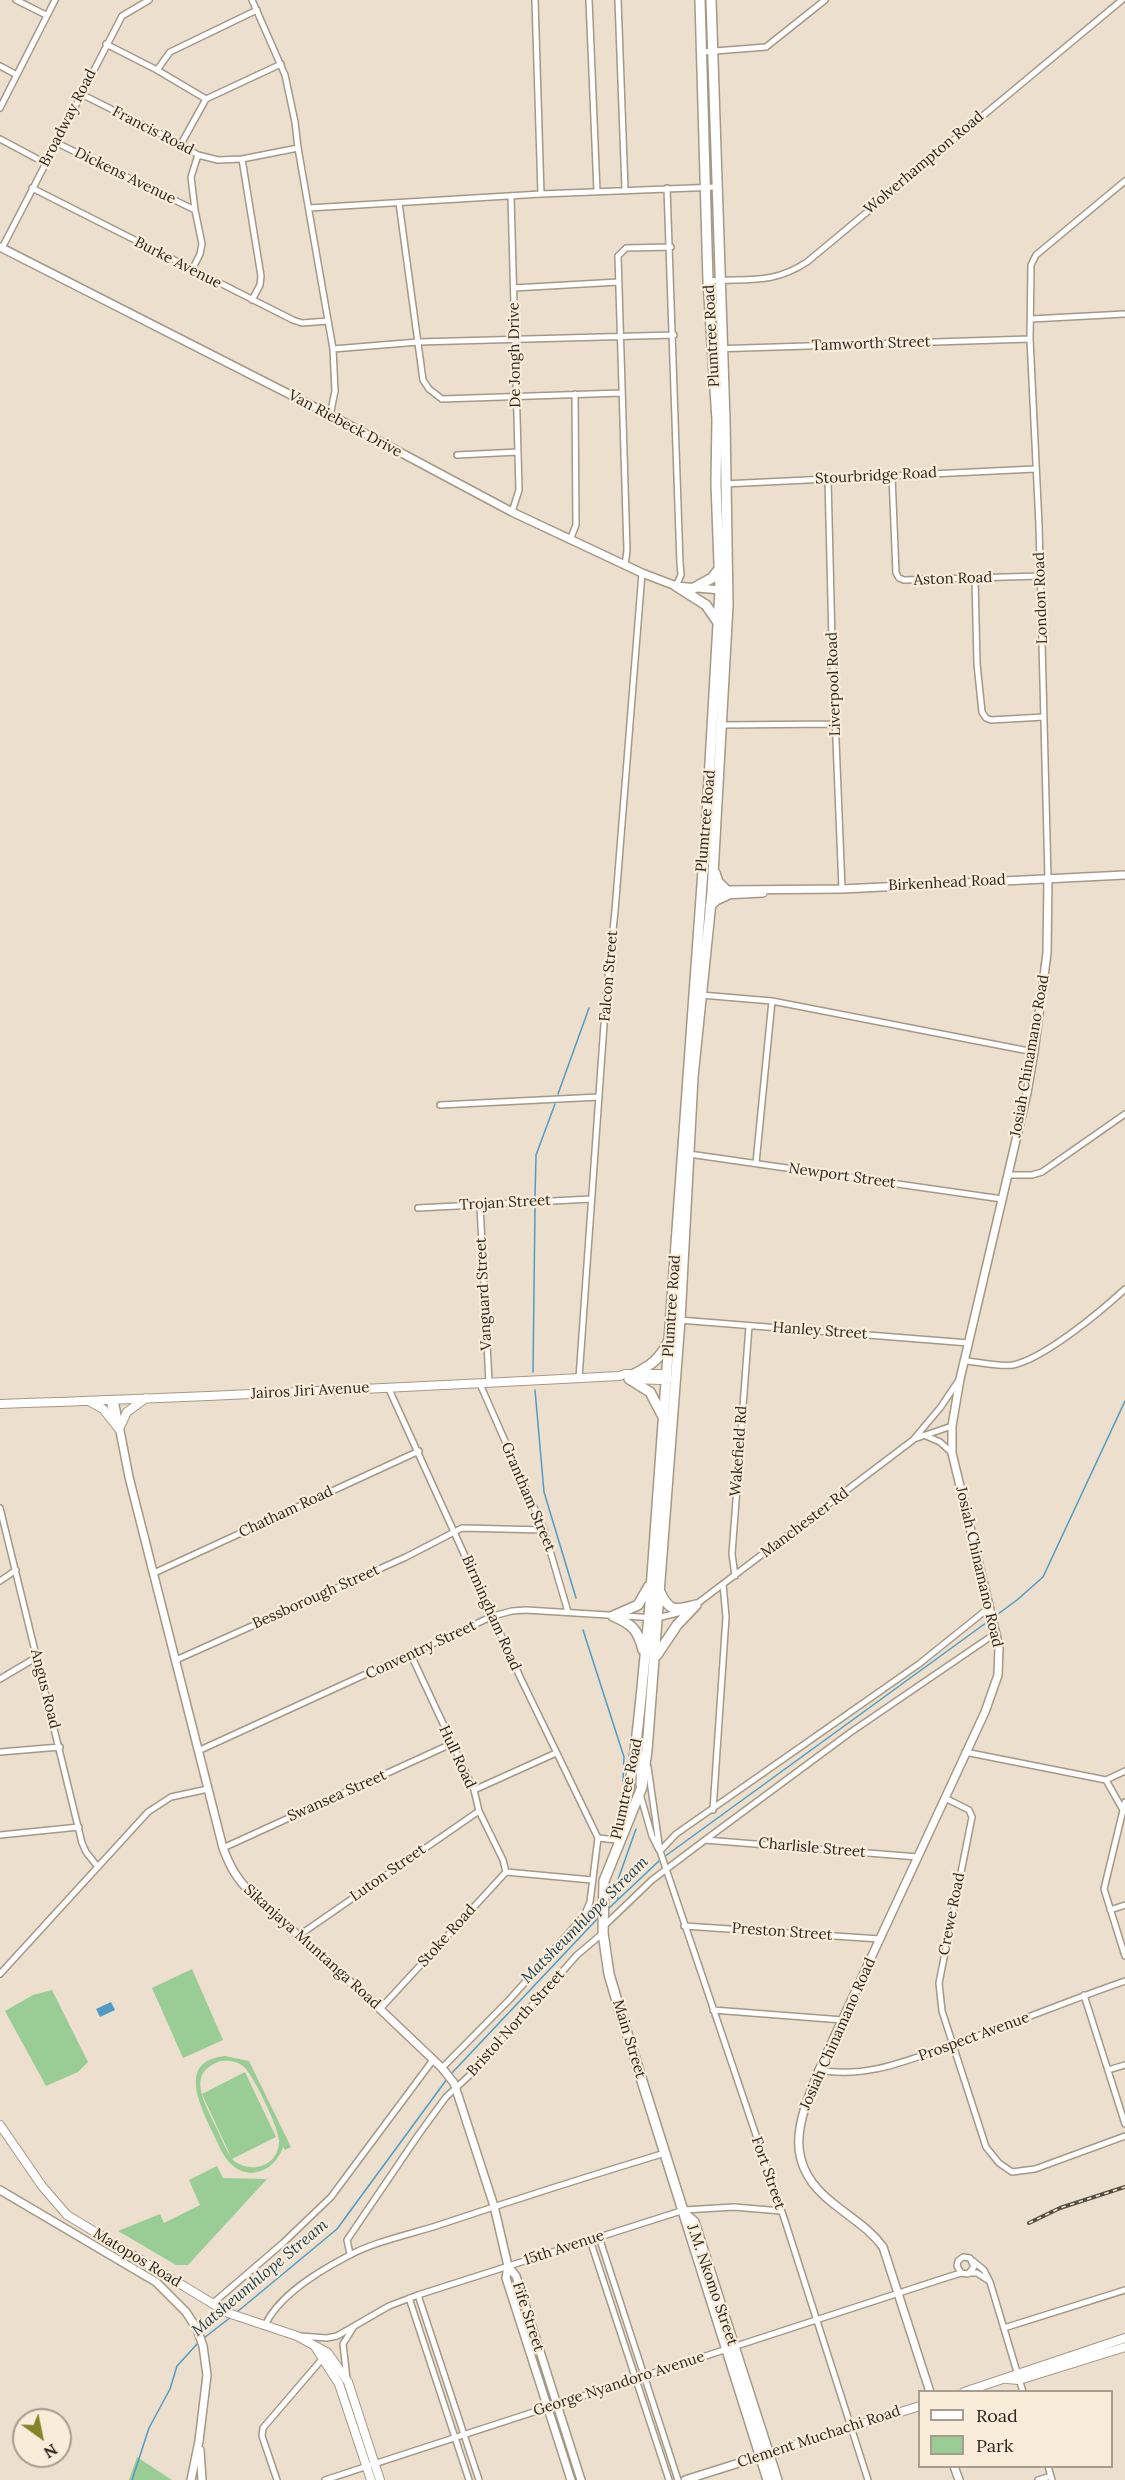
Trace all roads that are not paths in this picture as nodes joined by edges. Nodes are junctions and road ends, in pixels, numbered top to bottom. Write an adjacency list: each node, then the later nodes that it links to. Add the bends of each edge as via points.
1 (16, 0): 13 (street)
2 (55, 0): 13 (street)
3 (149, 0): 14 (street, Broadway Road, via 124,14)
4 (252, 0): 12 (street)
5 (535, 0): 38 (street)
6 (589, 0): 37 (street)
7 (618, 0): 36 (street)
8 (700, 0): 15 (highway, Plumtree Road)
9 (711, 0): 16 (highway, Plumtree Road)
10 (825, 0): 16 (street, via 766,47)
11 (1122, 0): 46 (street, Wolverhampton Road, via 807,262 768,279)
12 (257, 10): 17 (street); 19 (street, via 170,52)
13 (46, 15): 20 (street)
14 (106, 44): 19 (street); 21 (street, Broadway Road)
15 (702, 52): 16 (street); 32 (highway, Plumtree Road)
16 (713, 52): 33 (highway, Plumtree Road)
17 (281, 64): 22 (street); 27 (street)
18 (0, 66): 20 (street)
19 (157, 69): 22 (street)
20 (17, 75): 23 (street)
21 (81, 94): 25 (street, Broadway Road); 26 (street, Francis Road)
22 (206, 99): 26 (street)
23 (0, 108)
24 (0, 139): 30 (street)
25 (55, 142): 30 (street, Broadway Road); 42 (street, Dickens Avenue)
26 (181, 144): 28 (street, Francis Road)
27 (298, 148): 29 (street, Francis Road); 41 (street)
28 (198, 155): 29 (street, Francis Road, via 218,160); 42 (street, via 192,174)
29 (242, 159): 50 (street, via 261,276)
30 (45, 163): 34 (street, Broadway Road)
31 (1125, 181): 52 (street, London Road, via 1033,260)
32 (705, 187): 33 (street); 35 (street); 47 (highway, Plumtree Road)
33 (717, 187): 46 (highway, Plumtree Road)
34 (32, 188): 44 (street, Broadway Road); 45 (street, Burke Avenue)
35 (668, 188): 36 (street); 43 (street)
36 (625, 189): 37 (street)
37 (597, 191): 38 (street)
38 (541, 194): 39 (street)
39 (511, 196): 40 (street); 49 (street, De Jongh Drive)
40 (399, 203): 41 (street); 58 (street)
41 (309, 208): 53 (street)
42 (195, 210): 45 (street, via 202,244)
43 (671, 247): 48 (street, via 623,249 618,256); 54 (street)
44 (1, 248): 65 (street, Van Riebeck Drive)
45 (192, 270): 50 (street, Burke Avenue)
46 (720, 280): 47 (street, Wolverhampton Road); 61 (highway, Plumtree Road)
47 (708, 281): 60 (highway, Plumtree Road)
48 (618, 282): 49 (street); 55 (street)
49 (514, 288): 57 (street, De Jongh Drive)
50 (252, 300): 53 (street, Burke Avenue, via 298,322)
51 (1125, 314): 52 (street)
52 (1031, 319): 56 (street, London Road)
53 (328, 321): 59 (street)
54 (674, 335): 55 (street); 81 (street, via 681,562)
55 (620, 338): 57 (street); 63 (street)
56 (1030, 339): 61 (street, Tamworth Street); 68 (street, London Road)
57 (515, 340): 58 (street); 64 (street, De Jongh Drive)
58 (418, 342): 59 (street); 64 (street, via 423,380 435,396 442,399)
59 (333, 349): 65 (street, via 335,391)
60 (712, 349): 61 (street, Tamworth Street); 71 (highway, Plumtree Road)
61 (723, 349): 72 (highway, Plumtree Road)
62 (575, 393): 63 (street); 64 (street); 74 (street, via 576,525)
63 (621, 393): 75 (street)
64 (516, 395): 66 (street, De Jongh Drive)
65 (330, 416): 73 (street, Van Riebeck Drive)
66 (518, 452): 67 (street); 73 (street, De Jongh Drive, via 519,490)
67 (457, 455)
68 (1035, 469): 69 (street, Stourbridge Road); 79 (street, London Road)
69 (892, 476): 70 (street, Stourbridge Road); 80 (street, Aston Road, via 897,576 904,580)
70 (828, 478): 72 (street, Stourbridge Road); 87 (street, Liverpool Road)
71 (716, 484): 72 (street, Stourbridge Road); 76 (highway, Plumtree Road)
72 (726, 484): 77 (highway, Plumtree Road)
73 (512, 512): 74 (street, Van Riebeck Drive)
74 (570, 540): 75 (street, Van Riebeck Drive)
75 (625, 566): 78 (street, Van Riebeck Drive)
76 (718, 569): 82 (highway, via 712,578); 83 (highway, Plumtree Road)
77 (729, 572): 83 (highway); 84 (highway, Plumtree Road)
78 (642, 573): 81 (street, Van Riebeck Drive); 101 (street, Falcon Street)
79 (1040, 576): 80 (street, Aston Road); 86 (street, London Road)
80 (975, 578): 86 (street, via 982,712 991,720)
81 (676, 586): 82 (street, Van Riebeck Drive); 85 (highway, via 706,605)
82 (694, 588): 83 (street, Van Riebeck Drive)
83 (720, 590): 84 (highway); 85 (highway, Plumtree Road)
84 (728, 605): 88 (highway, Plumtree Road)
85 (718, 623): 88 (highway, Plumtree Road)
86 (1044, 717): 92 (street, London Road)
87 (836, 724): 88 (street); 93 (street, Liverpool Road)
88 (718, 725): 89 (highway, Plumtree Road); 91 (highway, Plumtree Road)
89 (713, 868): 94 (highway, Plumtree Road); 95 (highway)
90 (1125, 875): 92 (street, Birkenhead Road)
91 (701, 878): 94 (highway); 97 (highway, Plumtree Road)
92 (1048, 878): 93 (street, Birkenhead Road); 100 (street, Josiah Chinamano Road, via 1047,953)
93 (842, 889): 95 (street, Birkenhead Road)
94 (712, 892): 95 (street, Birkenhead Road); 96 (highway, Plumtree Road); 97 (highway)
95 (726, 892): 96 (highway)
96 (710, 906): 98 (highway, Plumtree Road)
97 (699, 908): 98 (highway, Plumtree Road)
98 (698, 995): 99 (street); 104 (highway, Plumtree Road)
99 (772, 1000): 100 (street); 105 (street)
100 (1034, 1052): 106 (street, Josiah Chinamano Road)
101 (599, 1097): 102 (street); 108 (street, Falcon Street)
102 (440, 1106)
103 (1125, 1114): 106 (street, via 1042,1172)
104 (685, 1153): 105 (street, Newport Street); 112 (highway, Plumtree Road)
105 (756, 1163): 107 (street, Newport Street)
106 (1008, 1175): 107 (street, Josiah Chinamano Road)
107 (1002, 1198): 115 (street, Josiah Chinamano Road)
108 (591, 1199): 109 (street, Trojan Street); 119 (street, Falcon Street)
109 (480, 1205): 110 (street, Trojan Street); 122 (street, Vanguard Street)
110 (418, 1208)
111 (1125, 1289): 116 (street, via 1034,1357 1010,1365)
112 (676, 1320): 113 (street, Hanley Street); 114 (highway, Plumtree Road); 117 (highway, Plumtree Road)
113 (749, 1326): 115 (street, Hanley Street); 141 (street, Wakefield Rd, via 732,1554)
114 (670, 1338): 118 (highway, via 654,1363); 120 (highway, Plumtree Road)
115 (969, 1343): 116 (street, Josiah Chinamano Road)
116 (966, 1361): 121 (street, Josiah Chinamano Road)
117 (677, 1364): 120 (highway); 124 (highway, Plumtree Road)
118 (627, 1376): 119 (main road, Jairos Jiri Avenue); 120 (main road, Jairos Jiri Avenue, via 661,1374); 129 (highway, via 650,1392)
119 (579, 1378): 122 (main road, Jairos Jiri Avenue)
120 (667, 1378): 124 (highway); 129 (highway, Plumtree Road)
121 (960, 1379): 130 (street, Josiah Chinamano Road); 133 (street)
122 (485, 1383): 123 (main road, Jairos Jiri Avenue); 137 (street, Grantham Street)
123 (388, 1387): 125 (main road, Jairos Jiri Avenue); 134 (street, Birmingham Road)
124 (675, 1392): 145 (highway, Plumtree Road)
125 (147, 1397): 127 (main road, Jairos Jiri Avenue); 131 (main road, via 127,1412)
126 (87, 1400): 127 (main road, Jairos Jiri Avenue); 128 (main road, Jairos Jiri Avenue); 131 (main road, via 103,1409)
127 (114, 1400): 131 (street, Sikanjaya Muntanga Road)
128 (0, 1404)
129 (663, 1420): 143 (highway, Plumtree Road)
130 (952, 1426): 132 (street); 135 (street, Josiah Chinamano Road)
131 (119, 1429): 140 (street, Sikanjaya Muntanga Road)
132 (924, 1435): 133 (street); 135 (street)
133 (913, 1440): 141 (street, Manchester Rd)
134 (419, 1451): 138 (street, Birmingham Road); 140 (street, Chatham Road)
135 (952, 1453): 147 (street, Josiah Chinamano Road)
136 (0, 1508): 139 (street, Angus Road)
137 (544, 1530): 138 (street, via 470,1527); 148 (street, Grantham Street)
138 (454, 1531): 149 (street, Birmingham Road); 156 (street, Bessborough Street, via 406,1557)
139 (16, 1570): 142 (street); 154 (street, Angus Road)
140 (154, 1573): 156 (street, Sikanjaya Muntanga Road)
141 (735, 1576): 144 (street, Manchester Rd)
142 (0, 1581)
143 (652, 1582): 150 (highway, via 638,1605); 151 (highway, Plumtree Road)
144 (723, 1584): 146 (street, Manchester Rd); 173 (street, via 726,1617)
145 (660, 1592): 146 (highway, via 672,1609); 151 (highway, Plumtree Road)
146 (696, 1605): 151 (street, Manchester Rd, via 677,1615); 155 (highway)
147 (990, 1608): 152 (street, Josiah Chinamano Road); 173 (street, via 919,1664)
148 (568, 1612): 149 (street, Conventry Street, via 519,1611); 150 (street, Conventry Street)
149 (493, 1616): 153 (street, Conventry Street); 165 (street, Birmingham Road)
150 (613, 1616): 151 (street, Conventry Street); 155 (highway, via 637,1630)
151 (653, 1618): 155 (highway, Plumtree Road)
152 (996, 1633): 164 (street, Josiah Chinamano Road, via 998,1675); 180 (street, Bristol North Street, via 851,1732)
153 (411, 1655): 159 (street, Hull Road); 162 (street, Conventry Street)
154 (37, 1657): 157 (street); 160 (street, Angus Road)
155 (649, 1658): 158 (highway, Plumtree Road); 161 (highway, Plumtree Road)
156 (176, 1660): 162 (street, Sikanjaya Muntanga Road)
157 (0, 1679)
158 (638, 1734): 170 (street); 179 (highway, Plumtree Road)
159 (451, 1744): 169 (street, Hull Road); 181 (street, Swansea Street)
160 (60, 1747): 163 (street); 176 (street, Angus Road)
161 (648, 1750): 170 (highway, Plumtree Road); 182 (street)
162 (198, 1751): 168 (street, Sikanjaya Muntanga Road)
163 (0, 1752)
164 (965, 1752): 167 (street); 171 (street, Josiah Chinamano Road)
165 (556, 1753): 169 (street); 178 (street, Birmingham Road)
166 (1125, 1771): 167 (street)
167 (1106, 1780): 174 (street)
168 (208, 1789): 181 (street, Sikanjaya Muntanga Road); 185 (street, via 161,1802)
169 (474, 1791): 175 (street, Hull Road)
170 (640, 1794): 182 (street); 184 (highway, Plumtree Road)
171 (945, 1798): 183 (street, Josiah Chinamano Road); 202 (street, Crewe Road, via 969,1810 972,1817 939,1983 942,2011)
172 (1125, 1802): 174 (street)
173 (714, 1810): 182 (street, via 676,1834)
174 (1123, 1810): 190 (street, via 1104,1889)
175 (479, 1811): 187 (street, Hull Road); 193 (street, Luton Street)
176 (79, 1827): 177 (street); 185 (street, Angus Road, via 86,1852)
177 (0, 1834)
178 (598, 1838): 179 (street); 188 (street)
179 (616, 1840): 184 (highway, Plumtree Road)
180 (705, 1840): 183 (street, Charlisle Street); 186 (street, Bristol North Street)
181 (223, 1848): 193 (street, Sikanjaya Muntanga Road, via 234,1875)
182 (660, 1853): 186 (street, Fort Street)
183 (918, 1857): 194 (street, Josiah Chinamano Road)
184 (612, 1858): 192 (highway, Main Street, via 604,1881)
185 (98, 1867): 196 (street)
186 (665, 1868): 191 (street, Fort Street); 192 (street, Bristol North Street)
187 (506, 1872): 188 (street); 199 (street, Stoke Road)
188 (592, 1880): 205 (street, via 590,1902 580,1921)
189 (1125, 1905): 190 (street)
190 (1110, 1910): 195 (street)
191 (684, 1926): 194 (street, Preston Street); 200 (street, Fort Street)
192 (602, 1927): 208 (street, Bristol North Street); 212 (highway, Main Street, via 609,1974)
193 (298, 1936): 199 (street, Sikanjaya Muntanga Road)
194 (879, 1939): 201 (street, Josiah Chinamano Road)
195 (1125, 1956)
196 (0, 1974)
197 (1125, 1981): 198 (street, Prospect Avenue)
198 (1084, 1995): 202 (street, Prospect Avenue); 207 (street)
199 (381, 2009): 203 (street, Sikanjaya Muntanga Road)
200 (713, 2010): 201 (street); 215 (street, Fort Street)
201 (843, 2020): 206 (street, Josiah Chinamano Road)
202 (953, 2044): 206 (street, Prospect Avenue, via 867,2072); 211 (street, via 986,2147 1012,2172 1035,2169)
203 (433, 2060): 205 (street, Sikanjaya Muntanga Road); 231 (street, via 331,2197)
204 (1125, 2064): 207 (street)
205 (444, 2070): 208 (street, Sikanjaya Muntanga Road)
206 (819, 2070): 228 (street, Josiah Chinamano Road, via 798,2129 800,2158 823,2195 877,2239)
207 (1108, 2070): 209 (street)
208 (455, 2086): 214 (street, Sikanjaya Muntanga Road); 219 (street, Bristol North Street, via 347,2240)
209 (1125, 2124)
210 (1, 2129): 231 (main road, Matopos Road, via 67,2215)
211 (1125, 2136)
212 (665, 2153): 214 (street); 216 (highway, Main Street)
213 (0, 2190): 255 (street, via 156,2282 182,2307 197,2329 207,2375)
214 (495, 2206): 219 (street); 221 (street, Sikanjaya Muntanga Road)
215 (781, 2211): 216 (street, 15th Avenue, via 734,2206); 232 (street, Fort Street)
216 (686, 2213): 217 (street, 15th Avenue); 240 (highway, J.M. Nkomo Street)
217 (599, 2237): 218 (street, 15th Avenue); 242 (street)
218 (590, 2240): 221 (street, 15th Avenue); 244 (street)
219 (350, 2254): 233 (street, via 290,2295 273,2310)
220 (973, 2261): 222 (street, via 963,2257); 224 (street); 226 (street)
221 (507, 2266): 229 (street, 15th Avenue); 249 (street, Fife Street, via 516,2277); 251 (street, Fife Street, via 506,2278)
222 (957, 2266): 223 (street); 225 (street)
223 (961, 2273): 224 (street); 225 (street, George Nyandoro Avenue)
224 (970, 2273): 226 (street)
225 (948, 2277): 228 (street, George Nyandoro Avenue)
226 (990, 2282): 235 (street)
227 (1125, 2290): 235 (street)
228 (898, 2293): 232 (street, George Nyandoro Avenue); 246 (street, Josiah Chinamano Road)
229 (418, 2295): 230 (street, 15th Avenue); 253 (street)
230 (409, 2298): 234 (street, 15th Avenue); 254 (street)
231 (212, 2304): 233 (main road, Matopos Road, via 239,2318)
232 (816, 2320): 240 (street, George Nyandoro Avenue); 252 (street, Fort Street)
233 (265, 2325): 236 (main road, Matopos Road)
234 (356, 2325): 236 (street, 15th Avenue, via 338,2336); 245 (street, via 344,2344)
235 (1004, 2328): 243 (street)
236 (297, 2336): 238 (main road, Matopos Road)
237 (1125, 2338): 243 (main road)
238 (311, 2342): 241 (main road); 245 (main road, via 328,2353)
239 (1125, 2347): 243 (main road)
240 (730, 2348): 242 (street, George Nyandoro Avenue); 256 (highway, J.M. Nkomo Street)
241 (324, 2358): 257 (main road, via 339,2384); 261 (street, via 261,2432)
242 (644, 2376): 244 (street, George Nyandoro Avenue); 270 (street)
243 (1018, 2377): 247 (main road); 248 (street)
244 (636, 2379): 249 (street, George Nyandoro Avenue); 269 (street)
245 (348, 2382): 257 (main road)
246 (930, 2390)
247 (967, 2390)
248 (1023, 2390)
249 (557, 2404): 251 (street, George Nyandoro Avenue); 268 (street, Fife Street)
250 (918, 2407): 252 (main road, Clement Muchachi Road)
251 (548, 2408): 253 (street, George Nyandoro Avenue); 267 (street, Fife Street)
252 (851, 2427): 256 (main road, Clement Muchachi Road); 274 (street, Fort Street)
253 (464, 2435): 254 (street, George Nyandoro Avenue); 266 (street)
254 (455, 2438): 257 (street, George Nyandoro Avenue); 265 (street)
255 (199, 2441): 259 (street); 260 (street)
256 (764, 2454): 271 (street, Clement Muchachi Road); 272 (highway, J.M. Nkomo Street); 273 (highway, J.M. Nkomo Street)
257 (371, 2465): 262 (street, George Nyandoro Avenue); 263 (main road); 264 (main road)
258 (1051, 2478): 275 (street)
259 (191, 2480)
260 (202, 2480)
261 (277, 2480)
262 (325, 2480)
263 (371, 2480)
264 (380, 2480)
265 (469, 2480)
266 (479, 2480)
267 (571, 2480)
268 (581, 2480)
269 (669, 2480)
270 (678, 2480)
271 (685, 2480)
272 (768, 2480)
273 (777, 2480)
274 (868, 2480)
275 (1038, 2480)

